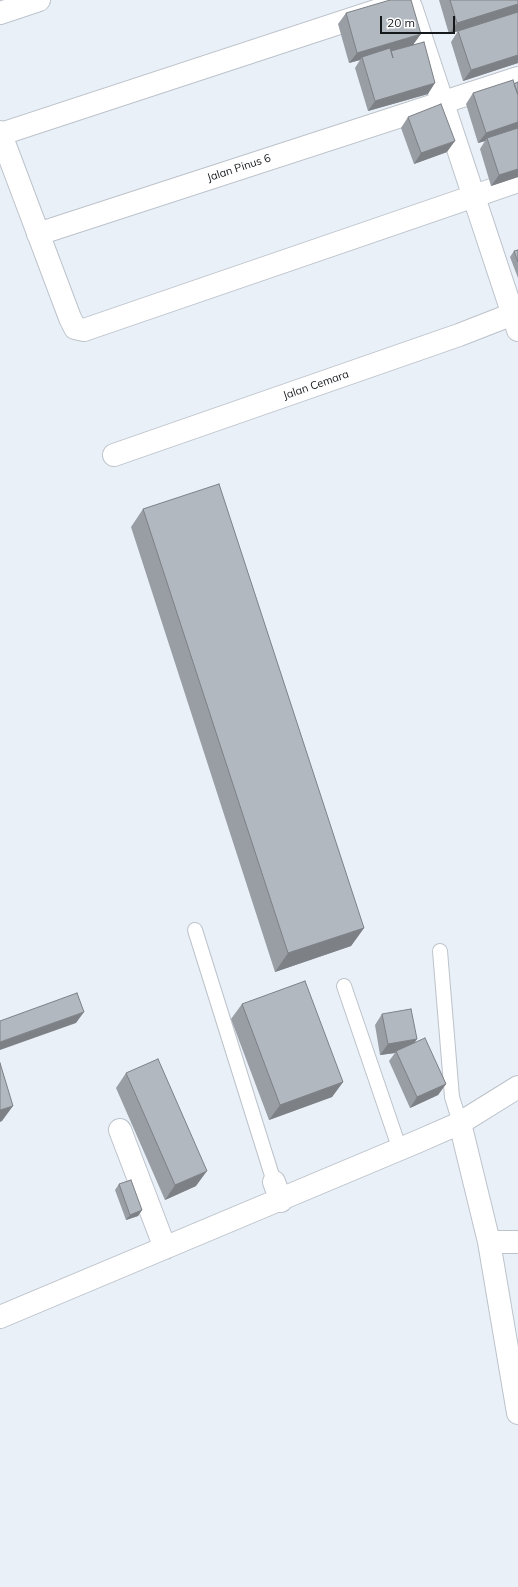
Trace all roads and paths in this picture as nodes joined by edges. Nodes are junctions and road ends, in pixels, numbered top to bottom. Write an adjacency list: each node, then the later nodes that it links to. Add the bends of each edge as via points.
1 (39, 0): 3 (street)
2 (409, 0): 5 (street); 6 (street)
3 (0, 13)
4 (518, 78): 5 (street, Jalan Pinus 6)
5 (441, 102): 8 (street); 9 (street, Jalan Pinus 6)
6 (1, 133): 9 (street)
7 (518, 181): 8 (street)
8 (474, 195): 9 (street, via 84,330 75,328 70,318); 10 (street)
9 (38, 234)
10 (517, 318): 11 (street, Jalan Cemara, via 451,338)
11 (114, 456)
12 (195, 930): 19 (lane)
13 (440, 951): 16 (lane, via 452,1097)
14 (344, 986): 18 (lane)
15 (518, 1087): 16 (street)
16 (460, 1123): 18 (street); 20 (street)
17 (120, 1130): 22 (street)
18 (400, 1150): 19 (street)
19 (278, 1191): 22 (street)
20 (489, 1242): 21 (street); 24 (street)
21 (518, 1242)
22 (165, 1248): 23 (street)
23 (0, 1317)
24 (518, 1413)

